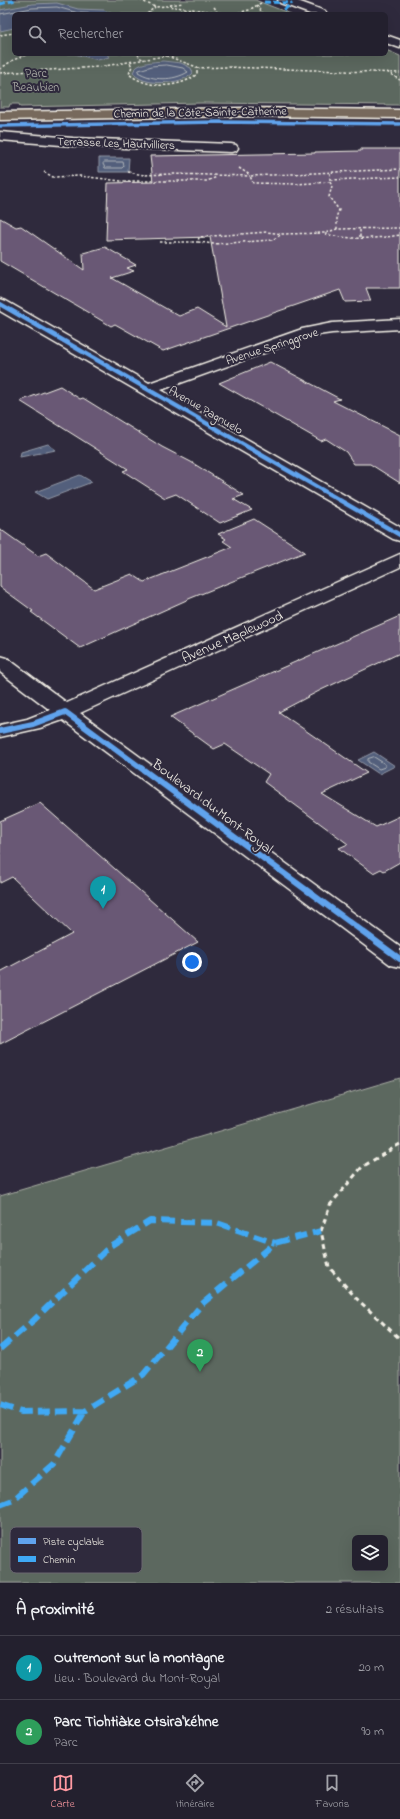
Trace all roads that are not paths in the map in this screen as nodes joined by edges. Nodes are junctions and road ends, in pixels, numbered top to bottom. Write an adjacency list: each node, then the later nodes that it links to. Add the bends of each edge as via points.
1 (293, 1): 2 (street)
2 (317, 12)
3 (388, 40): 4 (street)
4 (400, 44)
5 (400, 114): 6 (main road, Chemin de la Côte-Sainte-Catherine, via 243,112)
6 (0, 116)
7 (0, 136): 8 (street, Terrasse Les Hautvilliers, via 73,142)
8 (231, 148)
9 (0, 304): 11 (street, Avenue Pagnuelo)
10 (400, 324): 11 (street, Avenue Springgrove, via 308,332)
11 (148, 389): 12 (street, Avenue Pagnuelo)
12 (400, 535)
13 (400, 560): 15 (street, Avenue Maplewood)
14 (0, 662): 15 (street, Boulevard du Mont-Royal)
15 (65, 712): 16 (street, via 33,724); 17 (street, Boulevard du Mont-Royal)
16 (0, 731)
17 (400, 959)

